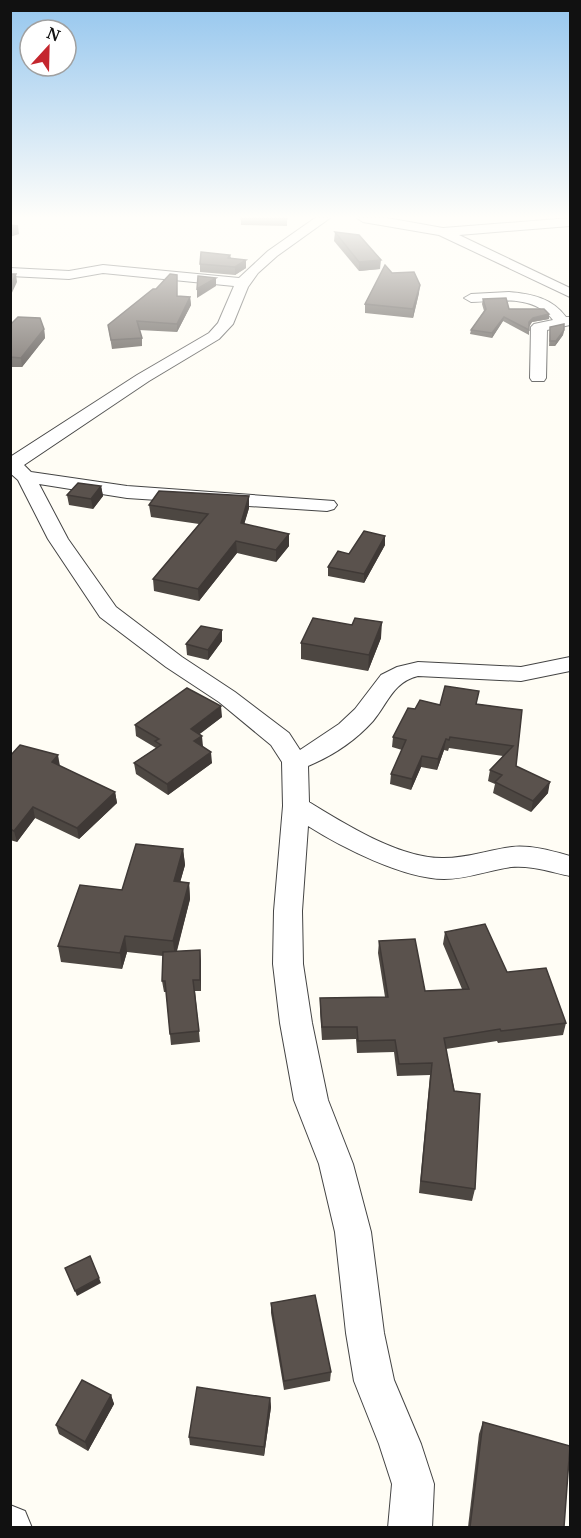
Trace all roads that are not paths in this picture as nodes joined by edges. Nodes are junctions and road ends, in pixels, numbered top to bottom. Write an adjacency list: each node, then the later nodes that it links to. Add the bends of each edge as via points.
1 (240, 290): 5 (street, via 225,326 214,336 157,368)
2 (471, 298): 3 (street, via 538,300)
3 (566, 322): 4 (street, via 539,327)
4 (538, 378)
5 (16, 468): 6 (street, via 127,492); 8 (street, via 108,612 280,739)
6 (327, 505)
7 (570, 664): 8 (street, via 521,674 404,671 386,681 365,714 338,740)
8 (295, 762): 9 (street)
9 (296, 806): 10 (street, via 371,849 417,864 441,869 473,867 512,857); 11 (street, via 288,911 288,964 296,1023 311,1100 336,1164 353,1232 374,1381 413,1484)
10 (570, 866)
11 (410, 1527)

